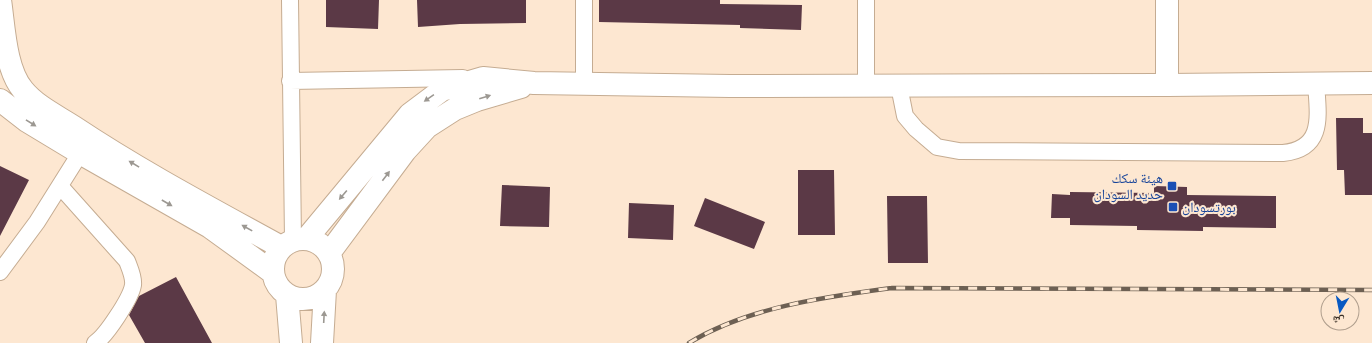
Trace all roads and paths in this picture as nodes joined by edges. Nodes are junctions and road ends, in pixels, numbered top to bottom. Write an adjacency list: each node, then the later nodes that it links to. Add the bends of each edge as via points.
1 (0, 0): 6 (main road, via 6,44)
2 (290, 0): 8 (street)
3 (584, 0): 12 (street)
4 (866, 0): 14 (street)
5 (1167, 0): 13 (main road)
6 (14, 76): 16 (street); 18 (main road, via 23,90)
7 (483, 78): 8 (street); 9 (main road); 17 (main road, one-way to 17, via 442,90)
8 (290, 81): 20 (street)
9 (534, 83): 12 (main road); 17 (main road, one-way to 9)
10 (1372, 83): 11 (main road)
11 (1316, 84): 13 (main road); 15 (street, via 1318,123 1315,133 1303,148 1283,153 959,151 937,147 916,129 905,116)
12 (584, 85): 14 (main road)
13 (1167, 85): 15 (main road)
14 (866, 86): 15 (main road)
15 (899, 86)
16 (0, 101): 18 (main road, one-way to 18, via 27,121)
17 (418, 120): 20 (main road, one-way to 20); 21 (main road, one-way to 17, via 405,151)
18 (85, 146): 19 (street); 20 (main road, one-way to 18); 23 (main road, one-way to 23)
19 (60, 186): 22 (street); 26 (street, via 127,261 132,274 133,286 113,323)
20 (294, 242): 21 (main road, via 320,242); 23 (main road, via 274,258)
21 (330, 252): 24 (main road, via 334,265 333,279)
22 (0, 272)
23 (272, 272): 25 (main road, via 277,285)
24 (325, 290): 25 (main road, via 314,298 300,300); 28 (main road, one-way to 24)
25 (287, 295): 27 (main road)
26 (96, 343)
27 (291, 343)
28 (322, 343)

